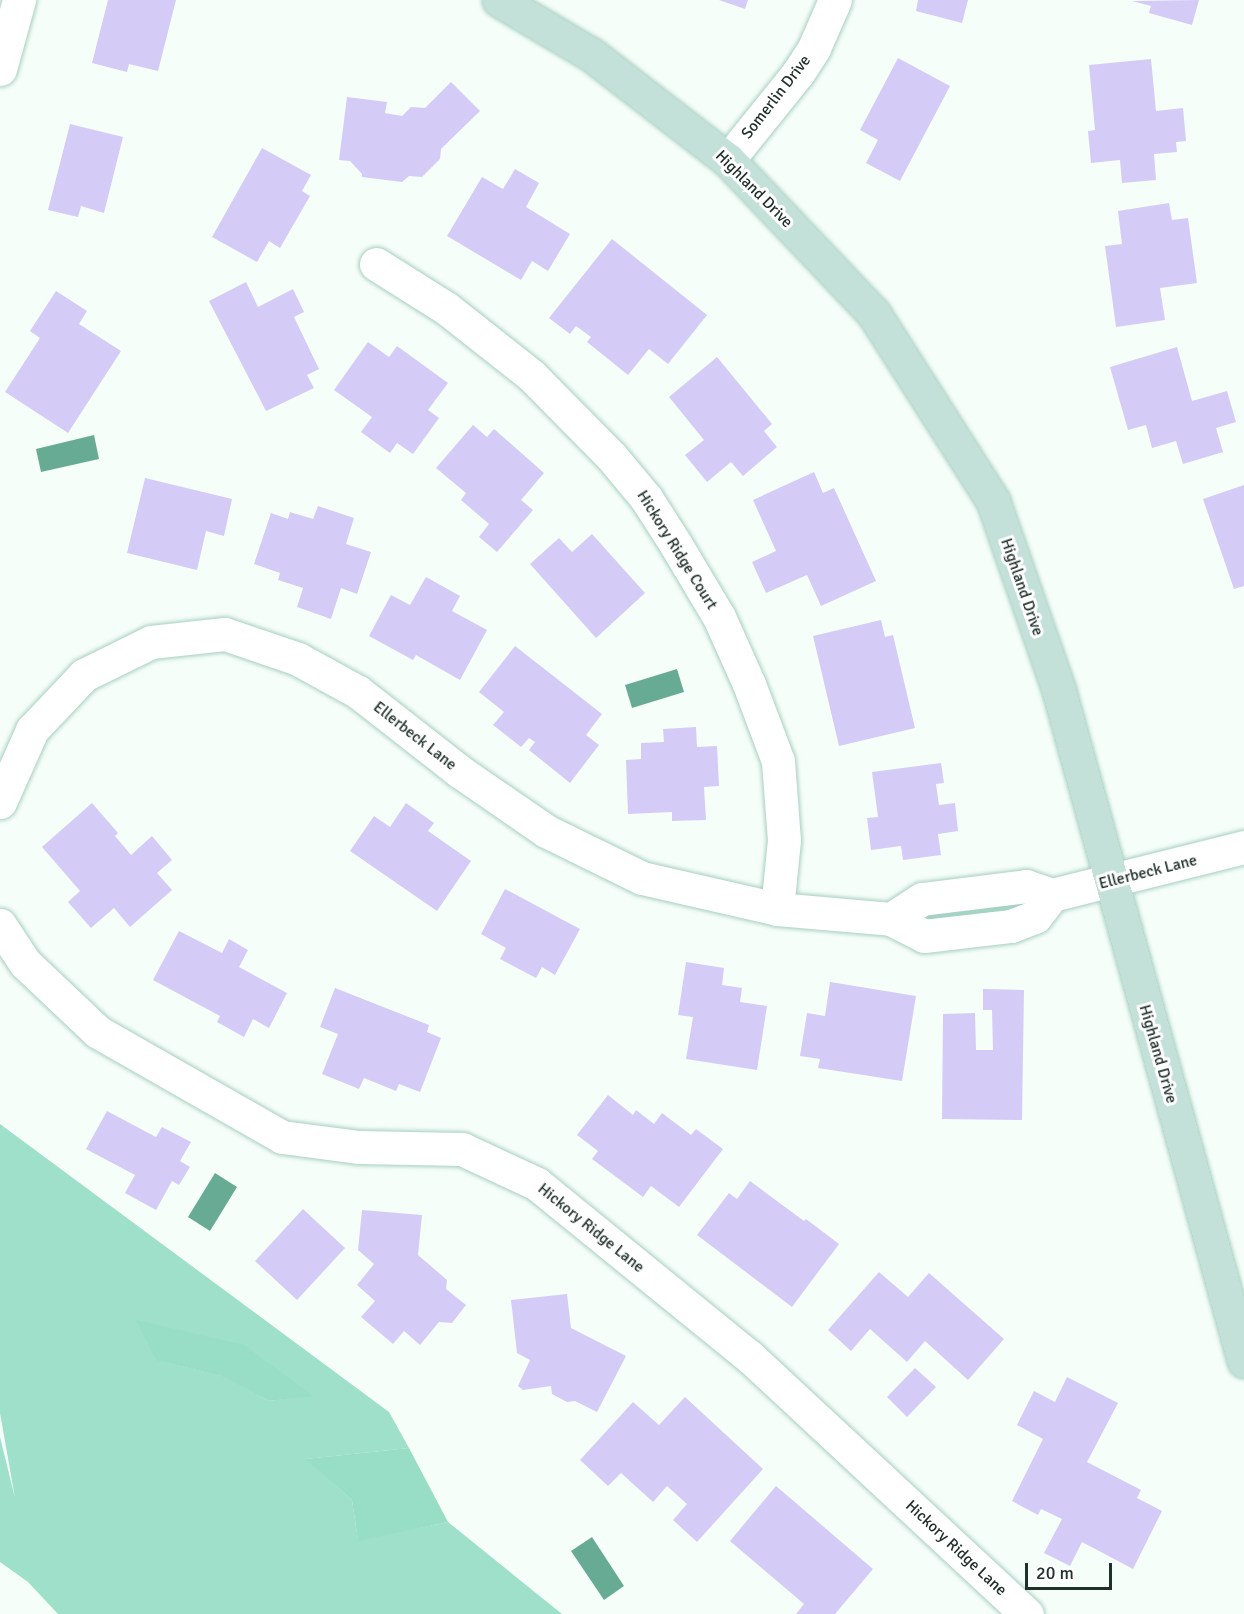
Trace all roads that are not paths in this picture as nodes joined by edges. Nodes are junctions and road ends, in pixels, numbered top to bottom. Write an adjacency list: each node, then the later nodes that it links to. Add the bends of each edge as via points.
1 (19, 0): 4 (street)
2 (499, 0): 5 (street, Highland Drive, via 592,55)
3 (835, 0): 5 (street, Somerlin Drive, via 798,73)
4 (0, 69)
5 (728, 160): 9 (street, Highland Drive, via 874,314 993,501 1059,691)
6 (376, 264): 10 (street, Hickory Ridge Court, via 446,308 532,376 611,456 646,498 676,545 719,617 778,761 784,840)
7 (0, 802): 10 (street, Ellerbeck Lane, via 32,730 84,675 152,642 225,634 298,659 358,692 459,771 546,831 642,878)
8 (1244, 847): 9 (street, Ellerbeck Lane)
9 (1110, 882): 10 (street, Ellerbeck Lane, via 1052,895 1026,886 922,899 891,919); 12 (street, Highland Drive)
10 (777, 909)
11 (0, 925): 13 (street, Hickory Ridge Lane, via 25,963 98,1032 282,1137 359,1147 462,1149 537,1184 750,1356)
12 (1244, 1360)
13 (1027, 1614)

